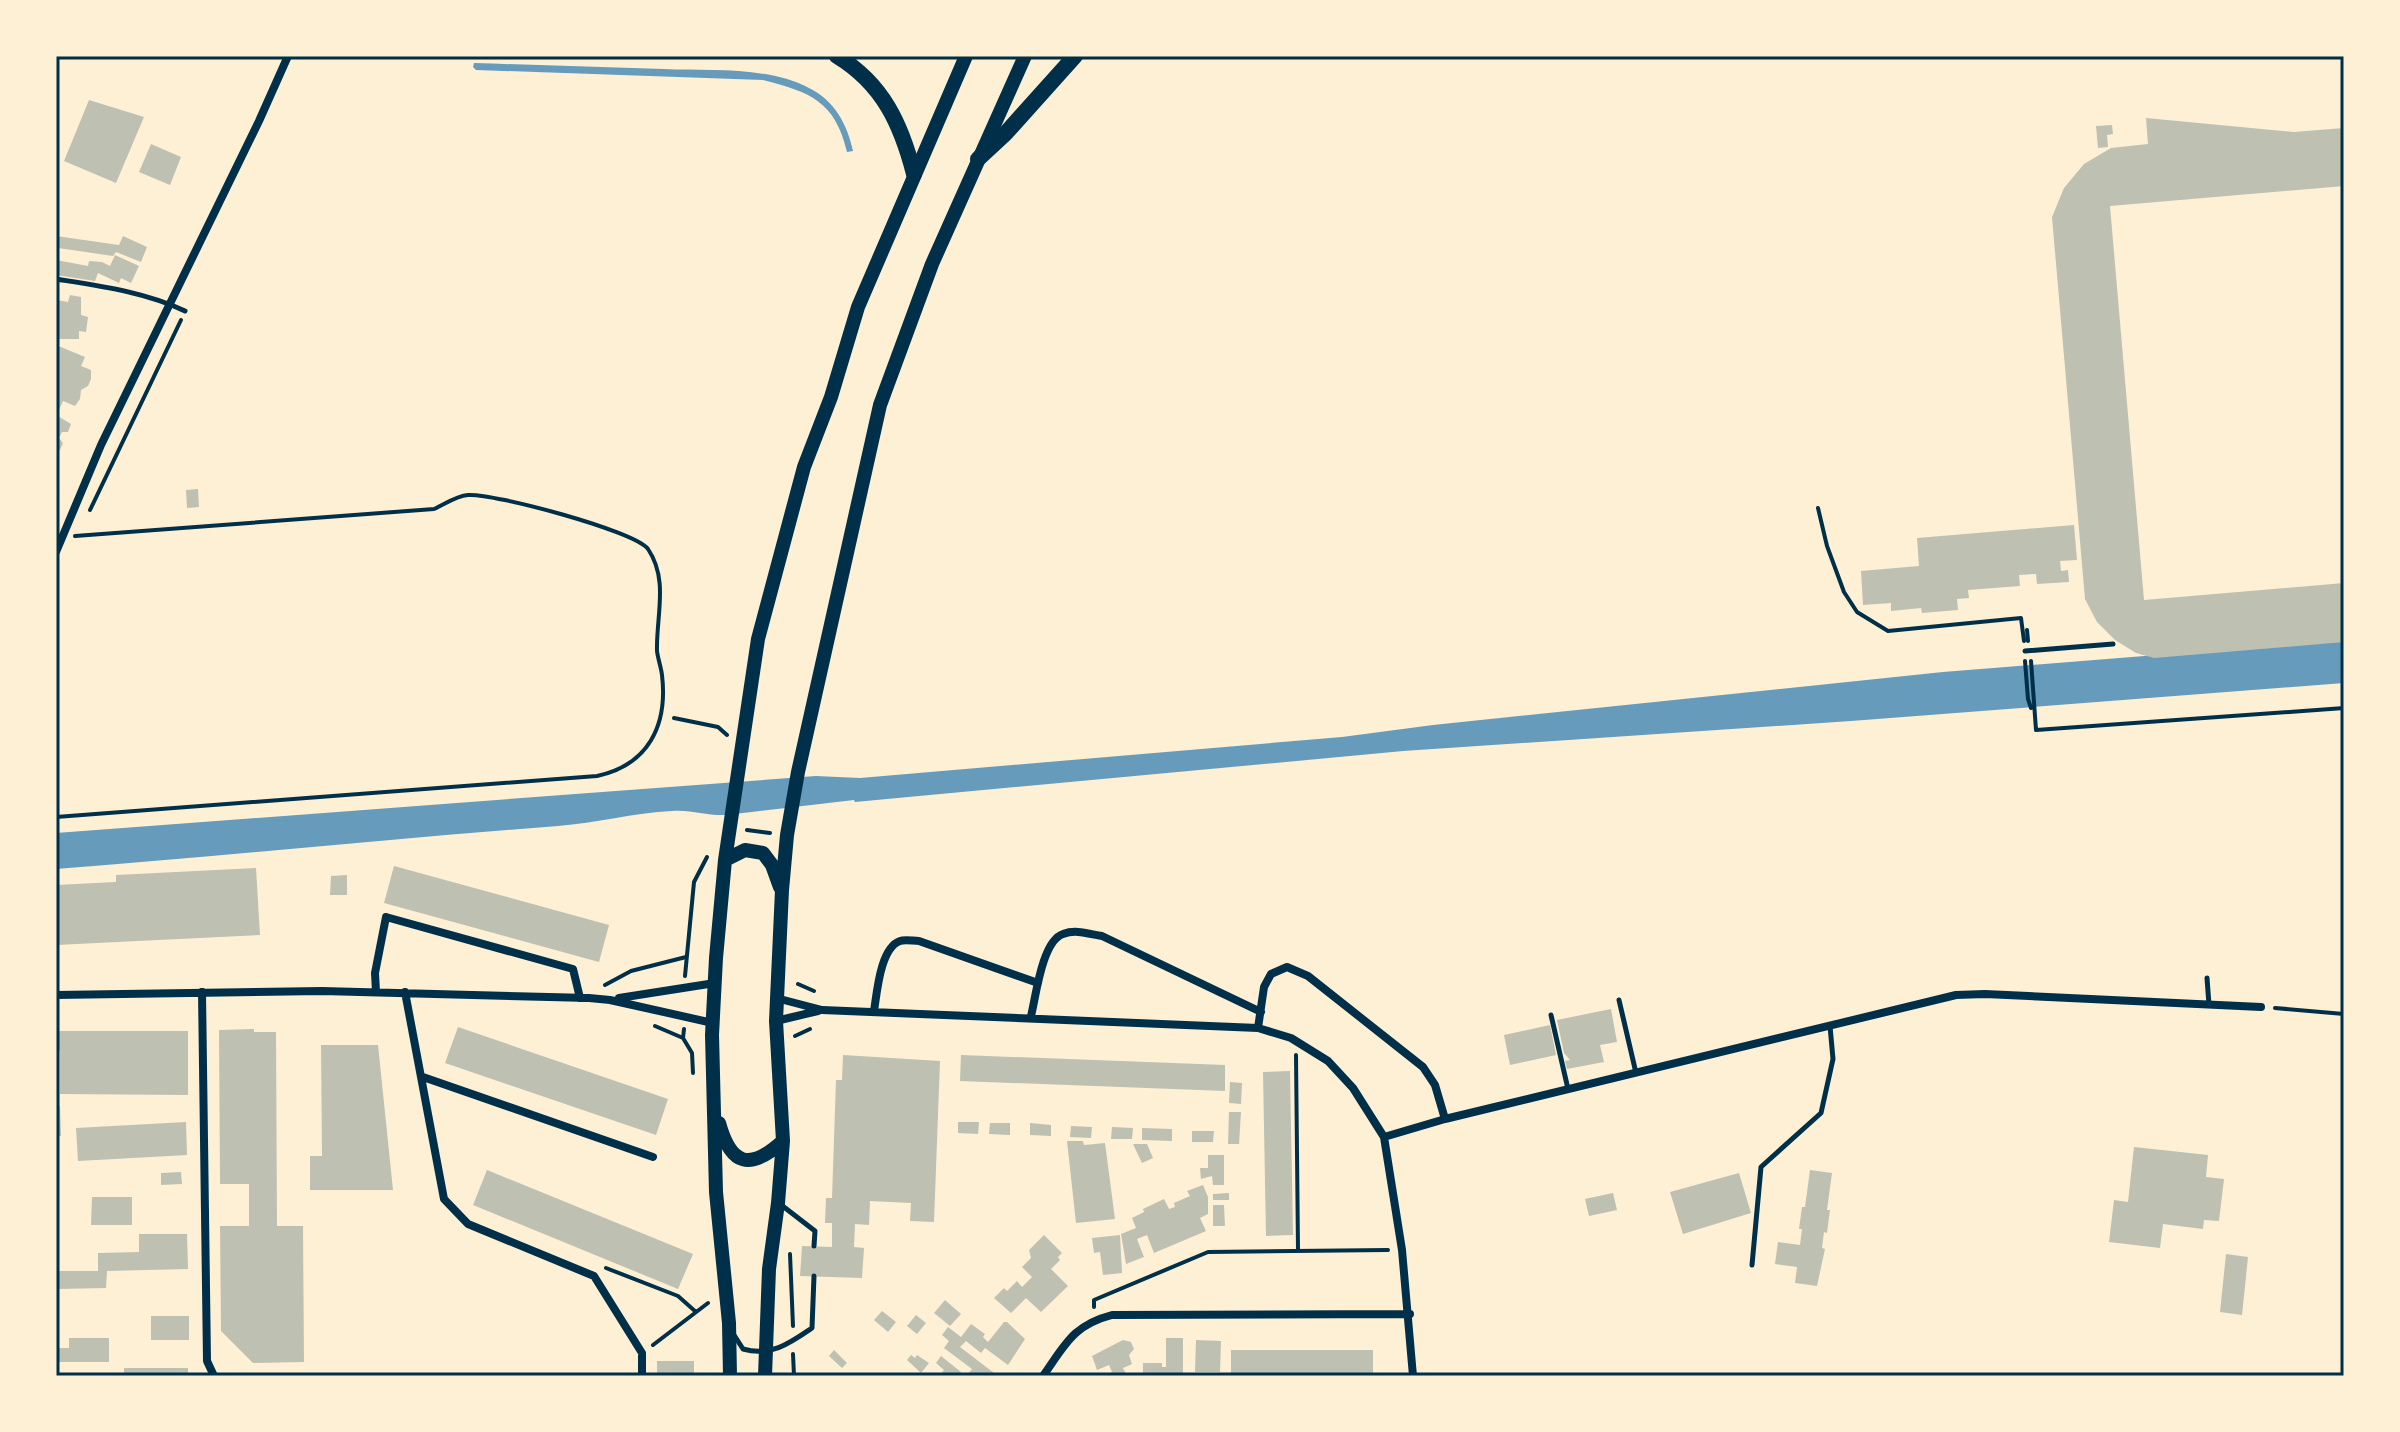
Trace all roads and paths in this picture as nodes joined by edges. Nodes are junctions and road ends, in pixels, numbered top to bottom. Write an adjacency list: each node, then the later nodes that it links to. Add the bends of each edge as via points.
1 (288, 56): 9 (street)
2 (837, 56): 7 (main road, via 884,98 905,139)
3 (966, 56): 7 (main road)
4 (1025, 56): 6 (main road)
5 (1075, 56): 6 (main road)
6 (978, 159): 22 (main road, via 880,405 798,772)
7 (914, 174): 21 (main road, via 858,307 804,467 758,639)
8 (56, 279): 9 (lane)
9 (169, 303): 10 (lane); 12 (street)
10 (185, 311)
11 (1818, 508): 15 (path, via 1844,592 1857,612 1888,631 2021,618)
12 (62, 538): 13 (street); 20 (path, via 434,509 467,495 512,501 646,545 658,566 662,702 660,720 627,767 579,780)
13 (56, 552)
14 (2113, 644): 15 (lane)
15 (2025, 651)
16 (2028, 661): 17 (path, via 2028,699 2036,730)
17 (2344, 708)
18 (674, 718): 19 (path, via 718,727)
19 (728, 738)
20 (56, 817)
21 (725, 860): 22 (main road, via 745,850 763,853); 25 (main road)
22 (782, 890): 32 (main road)
23 (686, 957): 31 (path, via 631,971)
24 (2207, 978): 35 (lane)
25 (715, 983): 33 (street); 44 (main road)
26 (1038, 983): 38 (street, via 919,941 901,940 890,947); 39 (street, via 1049,944 1060,934 1078,932 1102,936); 42 (street)
27 (202, 992): 28 (street); 30 (street); 68 (street, via 207,1361)
28 (376, 992): 29 (street); 31 (street, via 386,917 573,969)
29 (405, 992): 31 (street); 49 (street)
30 (56, 995)
31 (584, 998): 33 (street)
32 (776, 998): 37 (street); 43 (main road)
33 (610, 1000): 44 (street)
34 (1619, 1000): 48 (lane)
35 (2209, 1005): 36 (street); 45 (street, via 1956,995)
36 (2261, 1007): 40 (path)
37 (822, 1010): 38 (street); 43 (street)
38 (874, 1011): 42 (street)
39 (1261, 1012): 46 (street); 52 (street, via 1271,974 1287,967 1308,976 1423,1067 1435,1085)
40 (2344, 1014)
41 (1551, 1015): 50 (lane)
42 (1031, 1016): 46 (street)
43 (776, 1021): 54 (main road)
44 (713, 1023): 51 (main road)
45 (1830, 1025): 48 (street); 60 (lane, via 1833,1059 1821,1113 1761,1167)
46 (1258, 1028): 47 (street)
47 (1296, 1041): 53 (street, via 1328,1061 1353,1088); 58 (path)
48 (1636, 1073): 50 (street)
49 (423, 1077): 55 (street); 67 (street, via 444,1199 468,1224 594,1276)
50 (1568, 1089): 52 (street)
51 (713, 1103): 54 (main road, via 725,1143 737,1157 760,1158); 65 (main road)
52 (1445, 1119): 53 (street)
53 (1384, 1137): 59 (street)
54 (783, 1141): 56 (main road)
55 (653, 1157)
56 (778, 1203): 57 (lane, via 815,1231); 66 (main road)
57 (814, 1246)
58 (1298, 1250): 59 (path); 64 (path, via 1208,1252 1094,1300)
59 (1402, 1250): 63 (street)
60 (1752, 1265)
61 (814, 1276): 66 (lane, via 812,1328)
62 (708, 1303): 67 (path)
63 (1410, 1314): 64 (street, via 1112,1315); 73 (street)
64 (1093, 1320): 72 (street, via 1079,1328)
65 (729, 1323): 66 (lane, via 743,1349); 70 (main road)
66 (765, 1352): 71 (main road)
67 (642, 1353): 69 (street)
68 (214, 1376)
69 (642, 1376)
70 (730, 1376)
71 (765, 1376)
72 (1043, 1376)
73 (1413, 1376)

